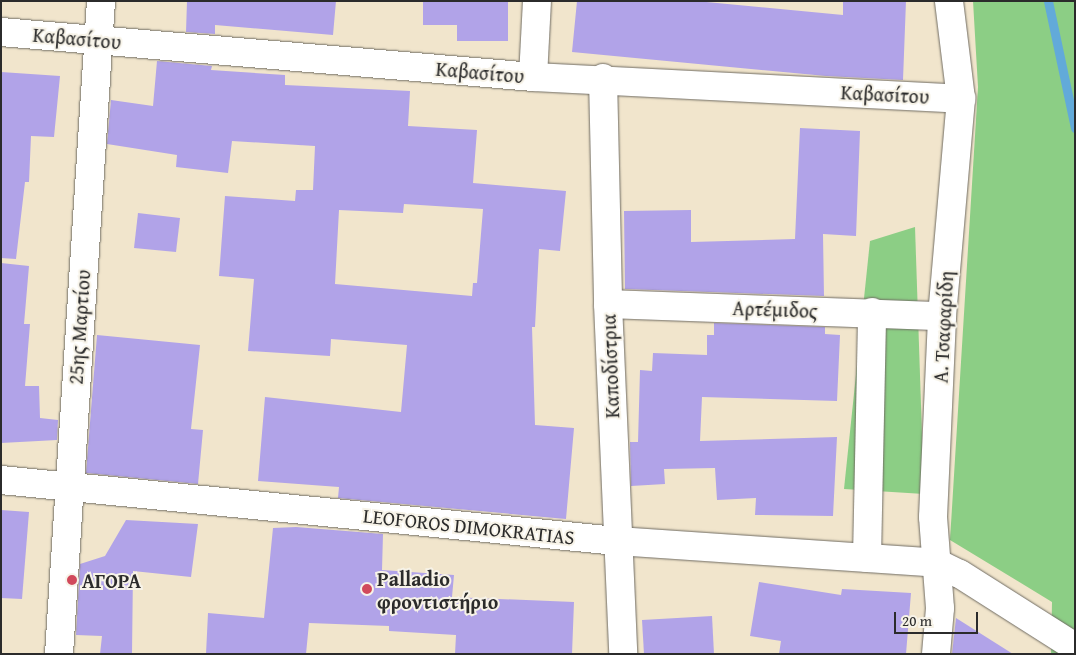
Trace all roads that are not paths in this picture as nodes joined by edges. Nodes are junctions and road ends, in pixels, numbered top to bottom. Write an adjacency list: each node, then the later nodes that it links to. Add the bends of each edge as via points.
1 (101, 1): 5 (street, 25ης Μαρτίου)
2 (537, 1): 6 (street)
3 (949, 1): 8 (street, Α. Τσαφαρίδη)
4 (1, 32): 5 (street, Καβασίτου)
5 (99, 41): 6 (street, Καβασίτου); 13 (street, 25ης Μαρτίου)
6 (534, 77): 7 (street, Καβασίτου)
7 (603, 78): 8 (street, Καβασίτου); 9 (street, Καποδίστρια)
8 (960, 99): 11 (street, Α. Τσαφαρίδη)
9 (608, 304): 10 (street, Αρτέμιδος); 14 (street, Καποδίστρια)
10 (872, 312): 11 (street, Αρτέμιδος); 15 (street)
11 (942, 316): 16 (street, Α. Τσαφαρίδη, via 934,517)
12 (1, 480): 13 (street, LEOFOROS DIMOKRATIAS)
13 (68, 486): 14 (street, LEOFOROS DIMOKRATIAS); 18 (street, 25ης Μαρτίου)
14 (617, 541): 15 (street, LEOFOROS DIMOKRATIAS); 19 (street, Καποδίστρια)
15 (866, 558): 16 (street, LEOFOROS DIMOKRATIAS)
16 (937, 563): 17 (street, via 960,574); 20 (street, Α. Τσαφαρίδη, via 940,608)
17 (1070, 644)
18 (58, 654)
19 (623, 654)
20 (936, 654)

